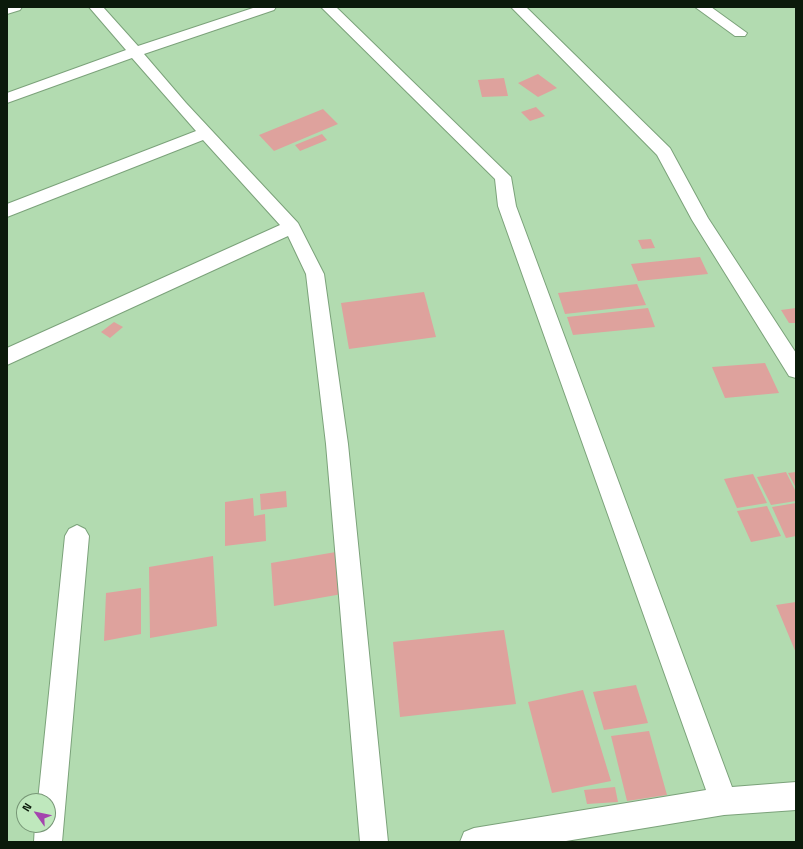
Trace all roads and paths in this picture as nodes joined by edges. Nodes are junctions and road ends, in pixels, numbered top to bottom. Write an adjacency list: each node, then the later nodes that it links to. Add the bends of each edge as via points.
1 (15, 7): 7 (street)
2 (96, 7): 9 (street)
3 (269, 7): 9 (street)
4 (328, 7): 18 (street, via 503,177 508,206)
5 (518, 7): 15 (street, via 664,152 702,220)
6 (702, 7): 8 (street)
7 (7, 10)
8 (740, 32)
9 (135, 52): 10 (street); 11 (street)
10 (7, 98)
11 (206, 133): 12 (street); 13 (street)
12 (7, 211)
13 (292, 227): 14 (street); 20 (street, via 315,274 337,444)
14 (7, 357)
15 (796, 370)
16 (77, 536): 19 (street)
17 (796, 796): 18 (street)
18 (724, 800): 21 (street)
19 (48, 842)
20 (374, 842)
21 (474, 842)

